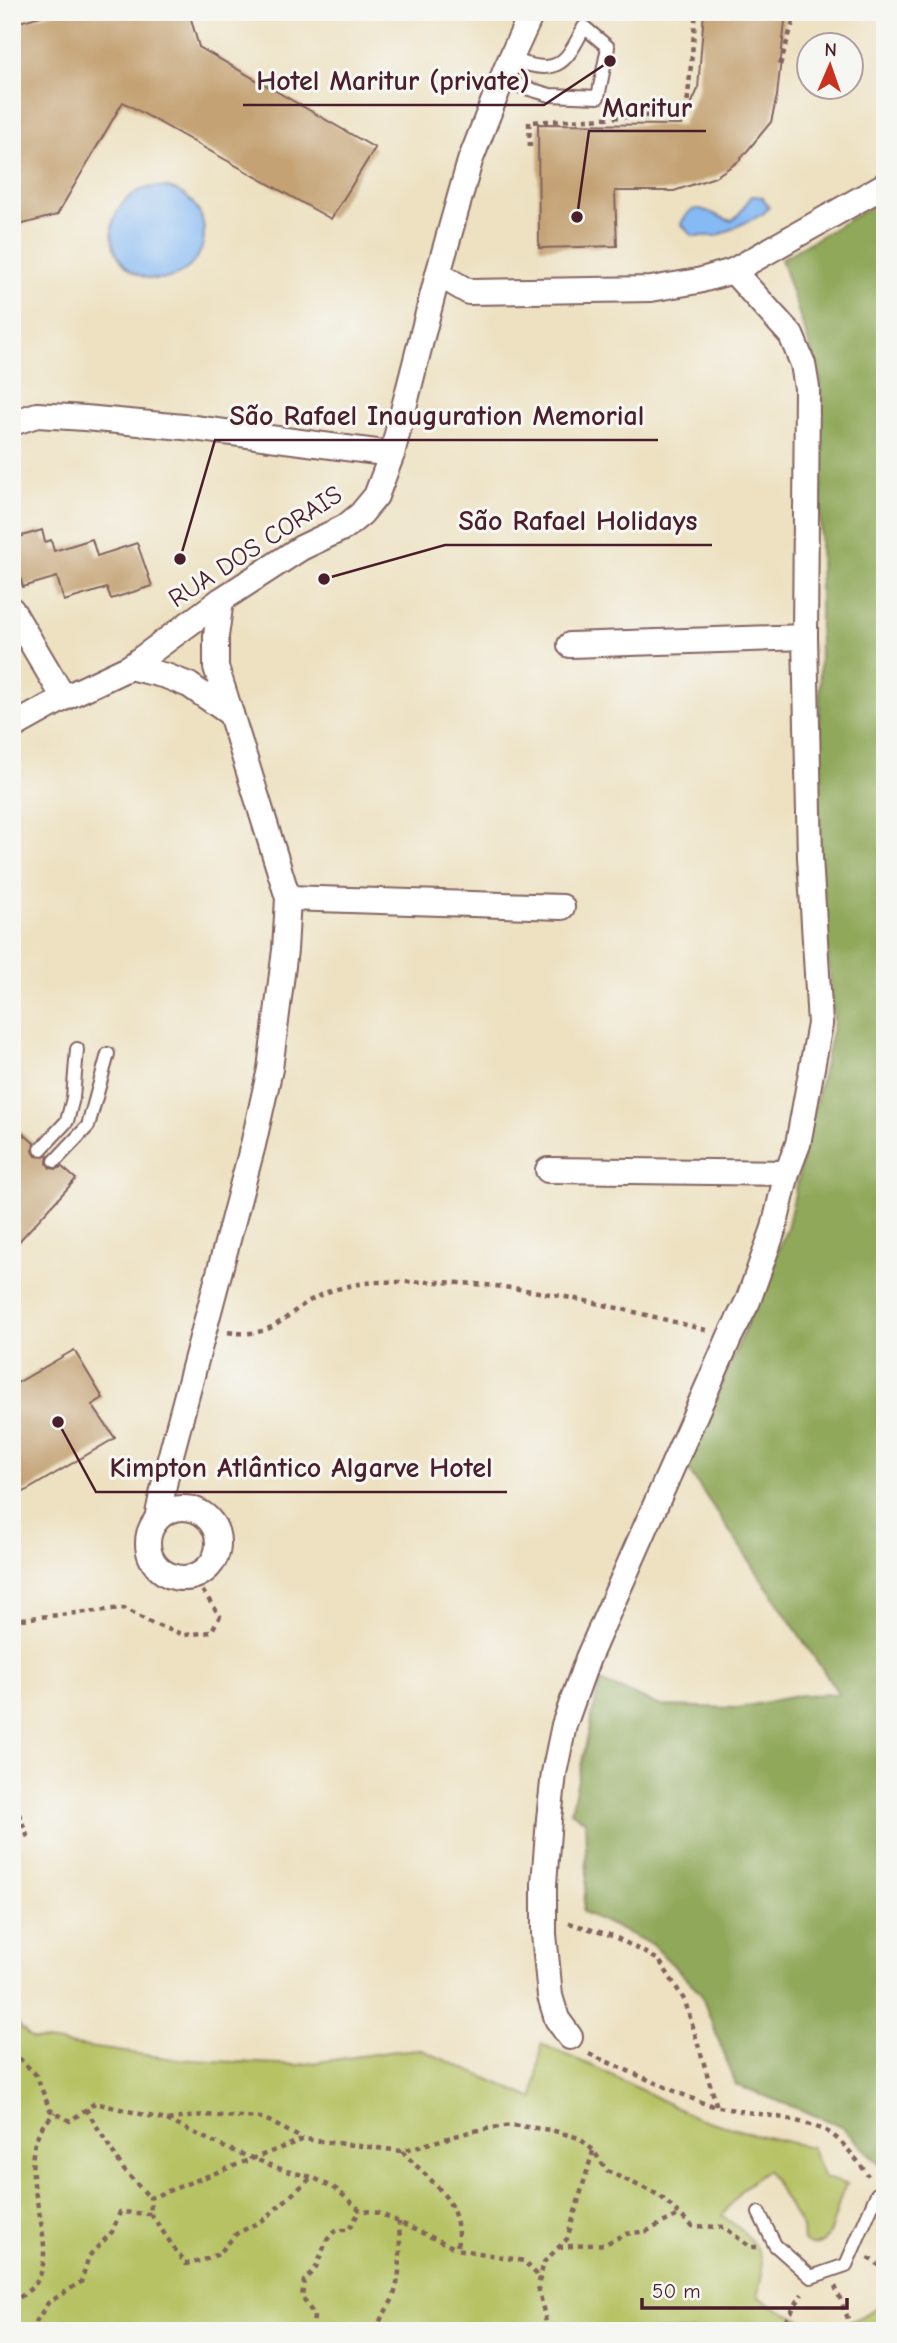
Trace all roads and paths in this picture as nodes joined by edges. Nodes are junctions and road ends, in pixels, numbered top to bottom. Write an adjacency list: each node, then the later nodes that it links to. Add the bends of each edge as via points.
1 (532, 12): 7 (street, RUA DOS CORAIS)
2 (589, 12): 5 (lane)
3 (696, 12): 8 (path, via 687,106 664,115 529,122)
4 (796, 12): 6 (path)
5 (584, 27): 7 (lane, via 572,52 555,66); 7 (lane, via 608,47 598,97 550,95)
6 (780, 65)
7 (506, 70): 11 (street, RUA DOS CORAIS, via 470,161)
8 (530, 148)
9 (885, 185): 10 (street)
10 (733, 271): 11 (street, via 651,289 469,292); 16 (street, via 791,335 803,364 807,388)
11 (438, 274): 13 (street, RUA DOS CORAIS)
12 (12, 423): 13 (street, via 37,415 85,418)
13 (392, 454): 14 (street, RUA DOS CORAIS, via 376,496 362,514)
14 (221, 600): 18 (street, RUA DOS CORAIS); 20 (street, via 216,667)
15 (12, 610): 19 (street)
16 (805, 637): 17 (street); 29 (street, via 810,857 820,1024 798,1144)
17 (570, 645)
18 (130, 667): 19 (street, RUA DOS CORAIS); 20 (street, via 189,685)
19 (64, 698): 21 (street, RUA DOS CORAIS)
20 (231, 714): 22 (street)
21 (12, 727)
22 (288, 898): 23 (street); 30 (street, via 270,1069)
23 (562, 907)
24 (77, 1049): 26 (lane, via 67,1121)
25 (107, 1054): 27 (lane, via 88,1126)
26 (41, 1149)
27 (55, 1161)
28 (548, 1170): 29 (street)
29 (787, 1173): 31 (street, via 748,1301)
30 (205, 1328): 31 (path, via 253,1335 323,1294 359,1284 441,1281 597,1302); 32 (street)
31 (730, 1336): 37 (street, via 577,1685 564,1725 554,1773)
32 (157, 1519): 33 (street, via 150,1530 150,1556 167,1575); 33 (street, via 181,1507 205,1514 214,1524 219,1537 214,1562)
33 (193, 1577): 34 (path, via 220,1616 211,1632 185,1635 124,1608)
34 (12, 1620)
35 (12, 1795): 36 (path)
36 (28, 1838)
37 (544, 1915): 38 (street, via 550,1996 557,2020); 40 (path, via 612,1936 659,1960 685,2001)
38 (570, 2037): 40 (path, via 590,2054)
39 (12, 2051): 42 (path, via 36,2075)
40 (718, 2108): 49 (path, via 803,2123 831,2133)
41 (86, 2109): 42 (path, via 70,2121); 43 (path, via 95,2103); 50 (path, via 124,2170)
42 (55, 2113): 62 (path, via 41,2130 34,2153 35,2188 46,2244 43,2266 38,2281)
43 (166, 2120): 44 (path, via 204,2115 263,2118); 47 (path)
44 (304, 2139): 46 (path); 47 (path)
45 (593, 2150): 46 (path, via 579,2138 561,2132 511,2125); 53 (path, via 607,2172 659,2195); 57 (path, via 567,2239)
46 (402, 2151): 58 (path, via 450,2201 459,2229)
47 (253, 2157): 48 (path); 50 (path)
48 (312, 2177): 51 (path, via 336,2189); 52 (path, via 263,2220 236,2234 219,2254 201,2262 185,2264)
49 (881, 2193): 59 (lane, via 846,2264)
50 (150, 2198): 52 (path)
51 (360, 2210): 55 (path); 64 (path, via 349,2230 336,2230 327,2240 316,2267 304,2281 302,2297 314,2315)
52 (151, 2214): 63 (path, via 120,2213 112,2232 89,2256 80,2282 48,2303)
53 (680, 2214): 56 (path, via 692,2226 724,2227 750,2247); 57 (path, via 647,2231 605,2244)
54 (759, 2214): 56 (lane)
55 (399, 2222): 58 (path); 65 (path, via 400,2264 394,2297)
56 (775, 2245): 60 (lane)
57 (557, 2247): 61 (path, via 544,2262)
58 (457, 2249): 61 (path, via 524,2261)
59 (830, 2271): 60 (lane); 68 (path)
60 (811, 2277): 67 (path)
61 (540, 2278): 66 (path)
62 (12, 2304)
63 (30, 2331)
64 (313, 2331)
65 (377, 2331)
66 (548, 2331)
67 (784, 2331)
68 (853, 2331)

